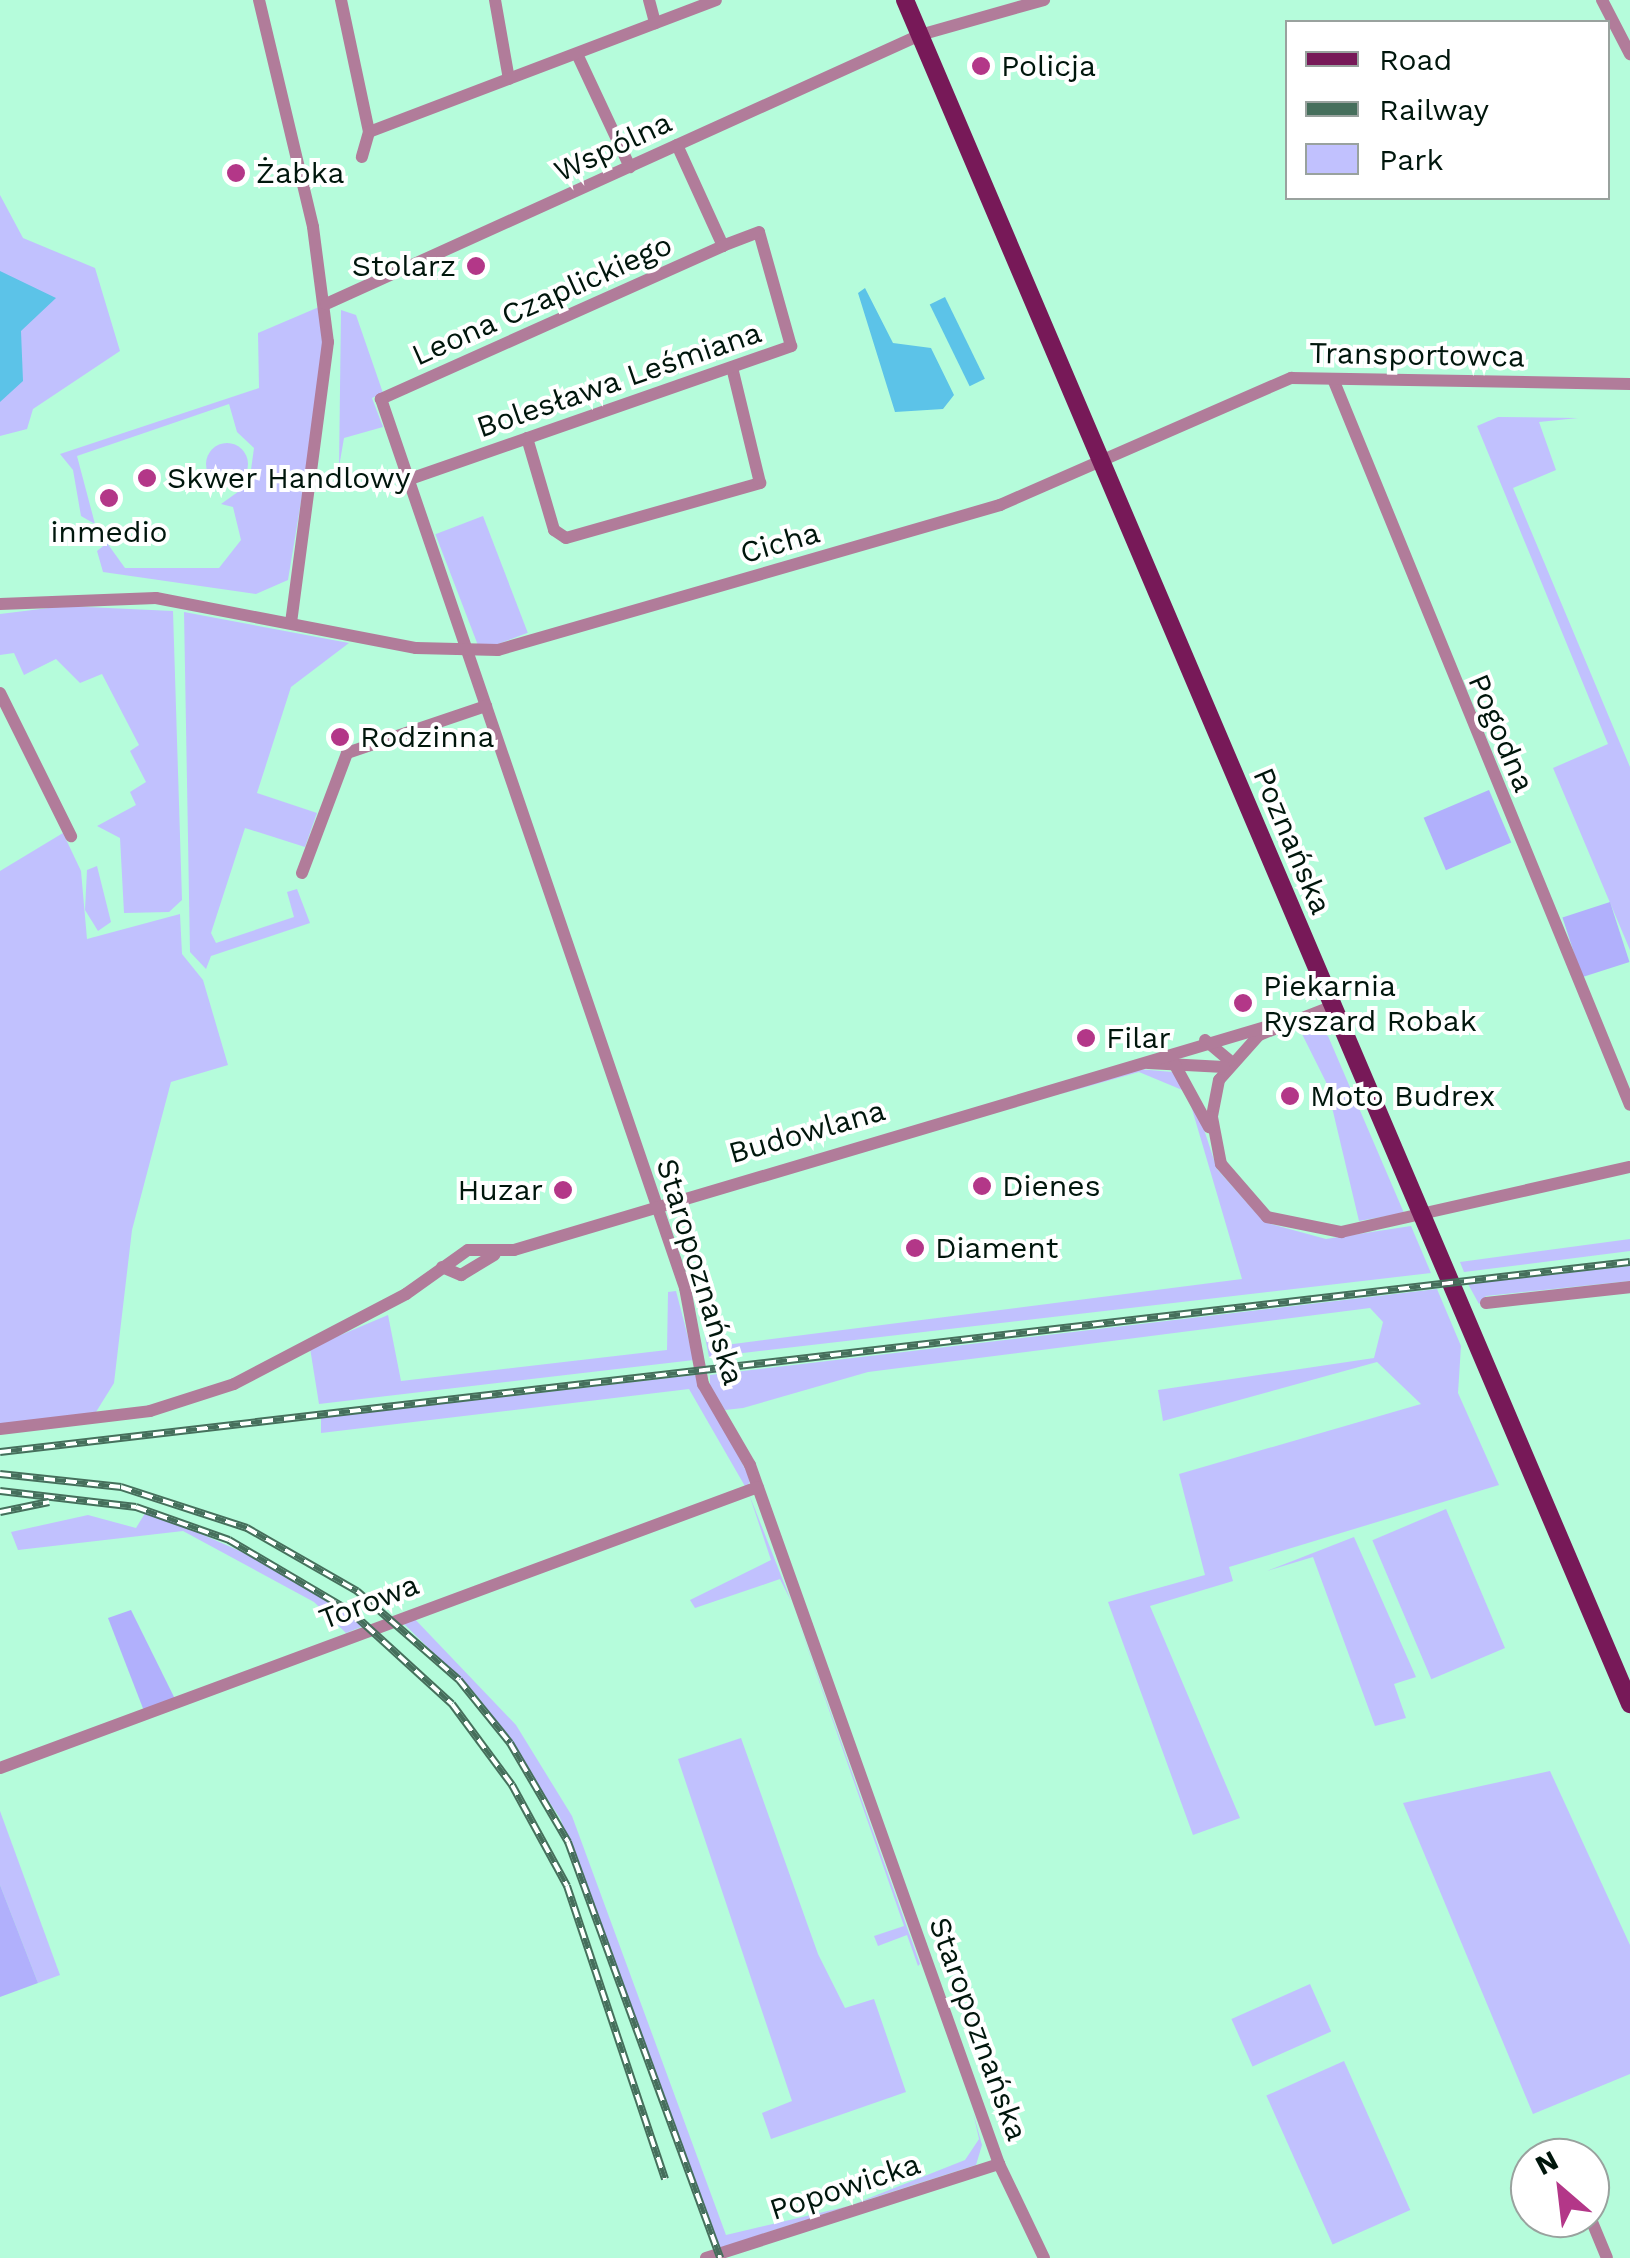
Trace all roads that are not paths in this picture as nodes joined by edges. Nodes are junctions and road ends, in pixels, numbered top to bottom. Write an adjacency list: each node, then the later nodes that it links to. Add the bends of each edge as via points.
1 (259, 0): 20 (street)
2 (341, 0): 14 (street)
3 (495, 0): 13 (street)
4 (649, 0): 9 (street)
5 (716, 0): 9 (street)
6 (905, 0): 10 (main road, Poznańska)
7 (1044, 0): 10 (street, Wspólna)
8 (1602, 0): 12 (street)
9 (655, 23): 11 (street)
10 (920, 35): 15 (street, Wspólna); 26 (main road, Poznańska)
11 (576, 54): 13 (street); 17 (street)
12 (1630, 54)
13 (509, 79): 14 (street)
14 (368, 132): 16 (street)
15 (677, 145): 17 (street, Wspólna); 19 (street)
16 (362, 157)
17 (630, 167): 20 (street, Wspólna)
18 (759, 232): 19 (street, Leona Czaplickiego); 21 (street, Bolesława Leśmiana, via 791,346)
19 (723, 246): 24 (street, Leona Czaplickiego)
20 (326, 304): 29 (street, via 324,406)
21 (732, 368): 25 (street, Bolesława Leśmiana); 25 (street, via 760,484 566,538 554,530)
22 (1333, 379): 23 (street, Transportowca); 26 (street, Transportowca, via 1291,378); 41 (street, Pogodna)
23 (1630, 384)
24 (381, 399): 27 (street, Staropoznańska)
25 (527, 438): 27 (street, Bolesława Leśmiana)
26 (1101, 462): 30 (street, Cicha, via 1000,505); 35 (main road, Poznańska)
27 (407, 480): 30 (street, Staropoznańska)
28 (0, 604): 29 (street, via 156,598)
29 (291, 622): 30 (street)
30 (467, 654): 32 (street, Staropoznańska)
31 (0, 693): 33 (street)
32 (486, 706): 34 (street, via 347,753); 44 (street, Staropoznańska)
33 (71, 836)
34 (302, 873)
35 (1333, 1006): 36 (street); 51 (main road, Poznańska)
36 (1282, 1022): 37 (street, Budowlana); 39 (street)
37 (1204, 1040): 38 (street, Budowlana); 39 (street)
38 (1136, 1062): 40 (street, Budowlana); 44 (street, Budowlana)
39 (1227, 1063): 40 (street, Budowlana); 42 (street)
40 (1176, 1065): 42 (street, via 1194,1086)
41 (1630, 1105)
42 (1214, 1141): 43 (street, via 1248,1202 1286,1226 1323,1232)
43 (1630, 1168)
44 (654, 1202): 45 (street, Budowlana); 50 (street, Staropoznańska, via 694,1322 703,1384)
45 (494, 1255): 46 (street, Budowlana, via 468,1250); 46 (street, Budowlana, via 460,1275)
46 (442, 1267): 49 (street, Budowlana, via 406,1294 200,1396)
47 (1630, 1287): 48 (street)
48 (1486, 1303)
49 (0, 1429)
50 (758, 1487): 52 (street, Torowa); 53 (street, Staropoznańska)
51 (1630, 1704)
52 (0, 1768)
53 (999, 2164): 54 (street, Popowicka); 55 (street, Staropoznańska)
54 (706, 2258)
55 (1044, 2258)

